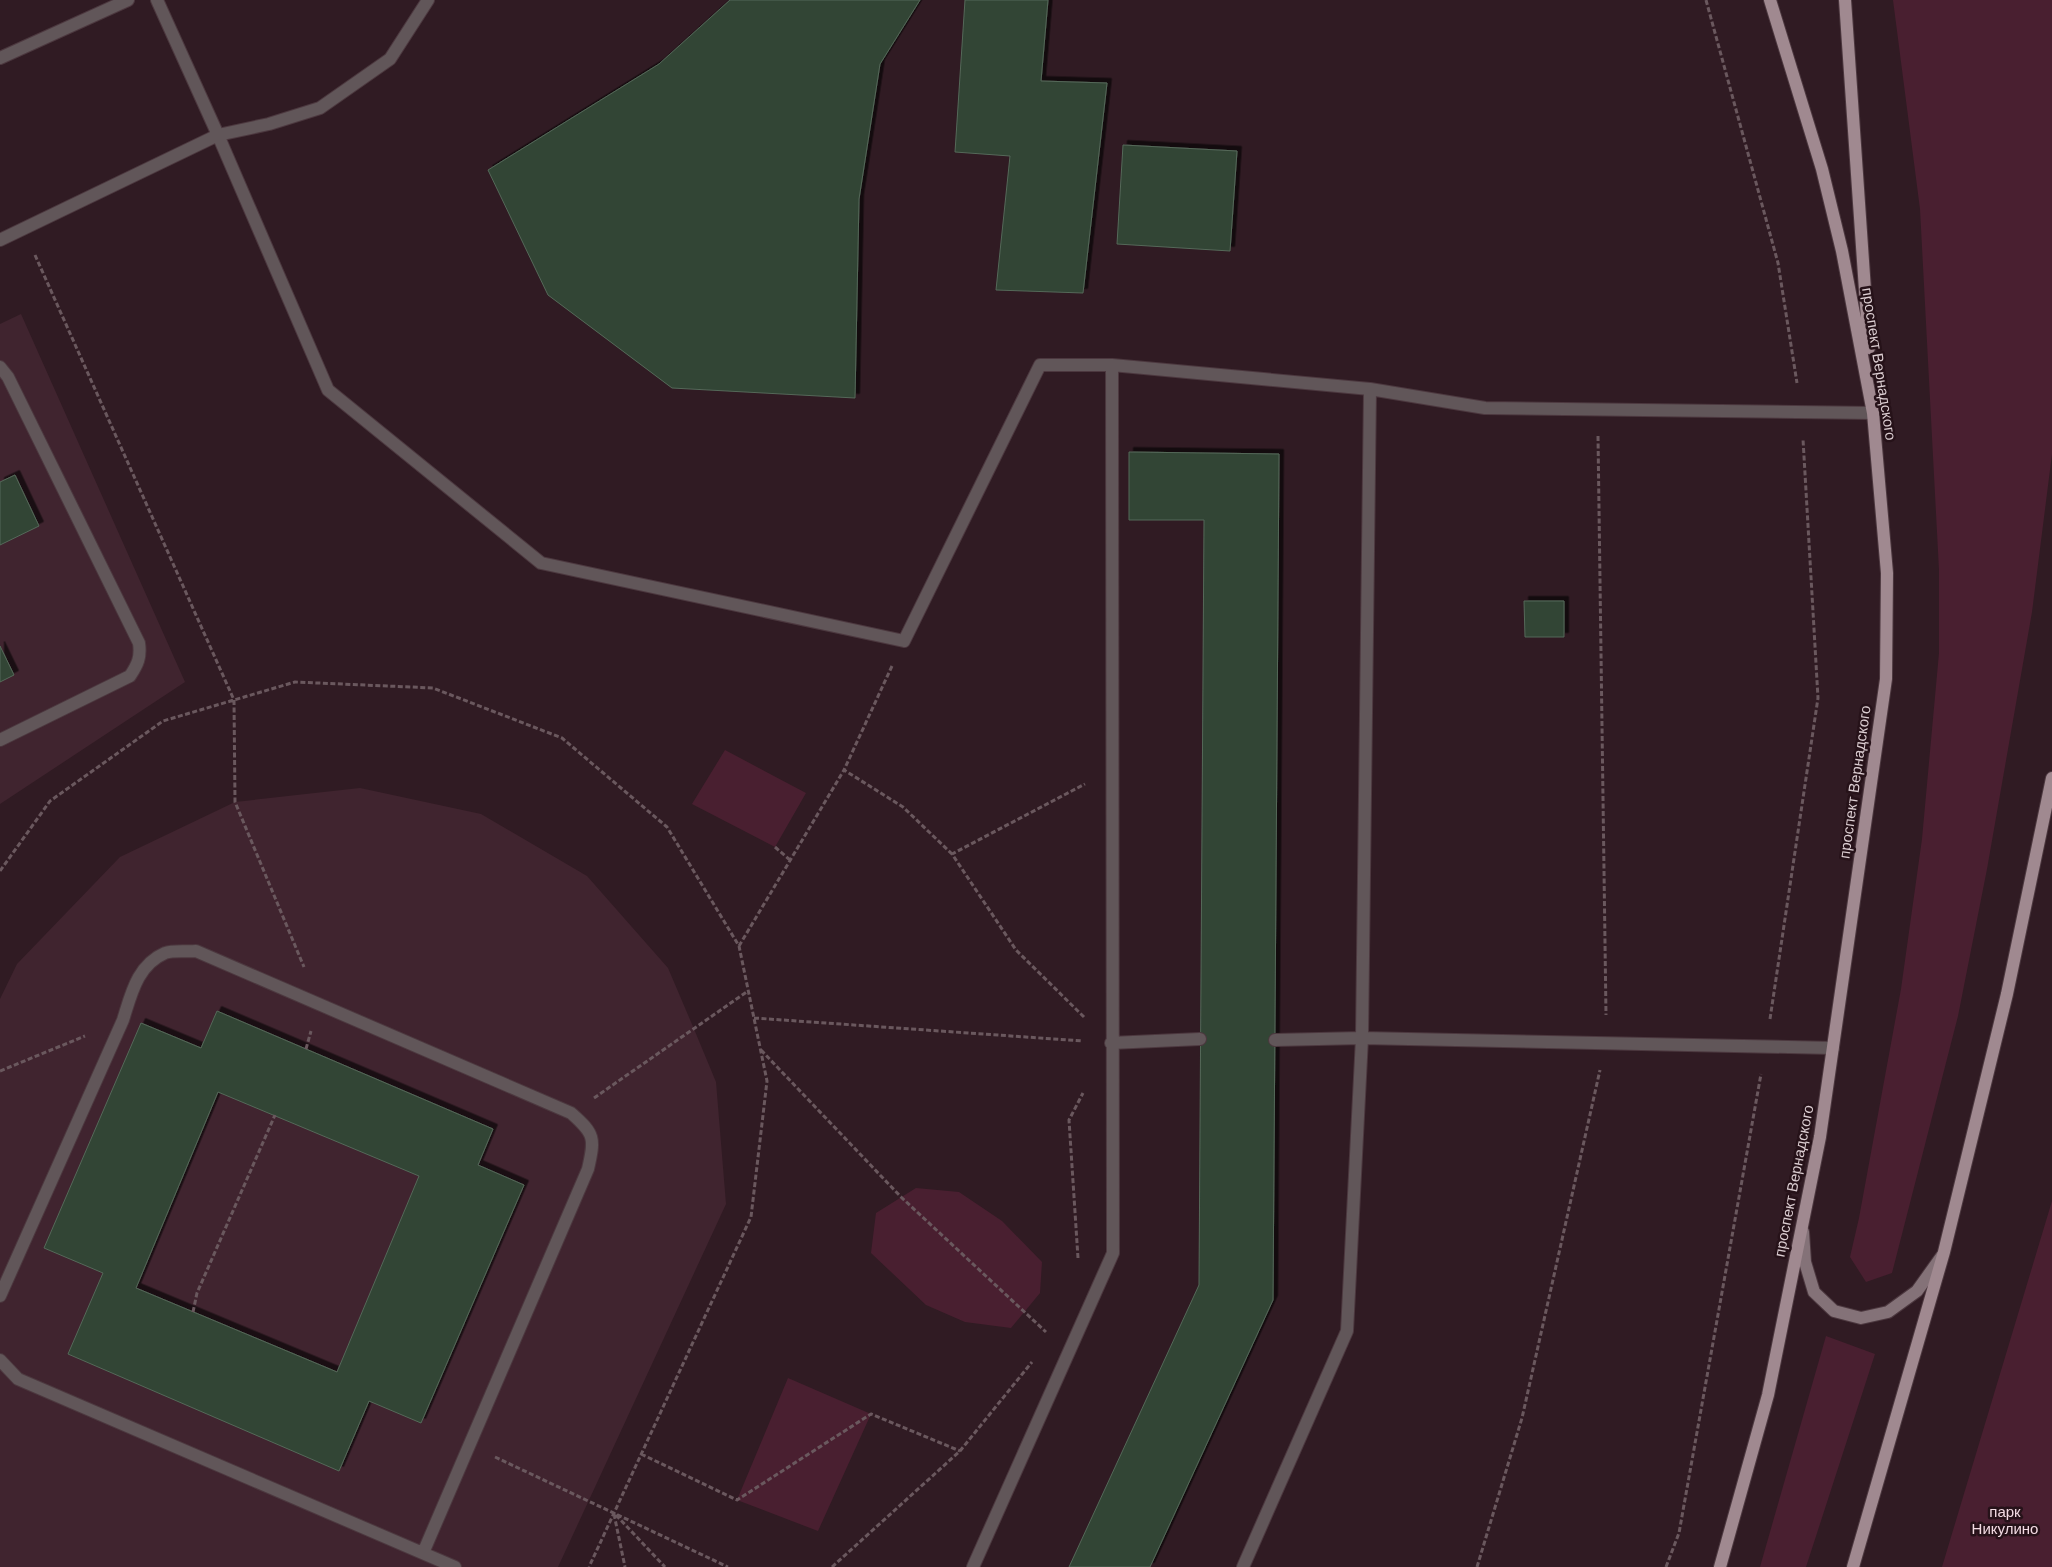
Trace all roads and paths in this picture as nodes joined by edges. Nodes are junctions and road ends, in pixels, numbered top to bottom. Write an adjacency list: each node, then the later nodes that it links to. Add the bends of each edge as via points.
1 (128, 0): 7 (lane)
2 (156, 0): 8 (lane)
3 (428, 0): 8 (lane, via 390,59 320,108)
4 (1706, 0): 15 (path, via 1778,263)
5 (1770, 0): 16 (main road, проспект Вернадского, via 1822,169 1858,327)
6 (1845, 0): 16 (main road)
7 (0, 58)
8 (218, 135): 9 (lane); 17 (lane, via 328,390 541,563)
9 (23, 229): 10 (lane); 18 (path)
10 (0, 240)
11 (1112, 365): 13 (lane); 17 (lane, via 1040,365); 36 (lane)
12 (0, 368): 19 (lane, via 8,377 139,643 141,655 130,676)
13 (1370, 389): 14 (lane, via 1485,408); 32 (lane)
14 (1597, 410): 15 (lane); 35 (path)
15 (1802, 412): 16 (lane); 37 (path, via 1818,698)
16 (1873, 413): 38 (main road, проспект Вернадского, via 1887,573 1886,679)
17 (904, 641): 20 (path)
18 (234, 700): 26 (path, via 163,721 50,801); 27 (path, via 295,682 433,688 562,738 668,827); 29 (path, via 235,802)
19 (0, 740)
20 (844, 770): 24 (path, via 904,807); 25 (path)
21 (2052, 778): 45 (main road, via 2007,994)
22 (1081, 785): 24 (path)
23 (776, 847): 25 (path)
24 (952, 854): 36 (path, via 1016,950)
25 (790, 860): 27 (path)
26 (0, 871)
27 (739, 946): 28 (path)
28 (748, 991): 30 (path); 42 (path)
29 (320, 1005): 31 (lane, via 196,951 166,953 147,964 135,982); 42 (lane)
30 (754, 1018): 36 (path); 39 (path)
31 (123, 1020): 40 (path); 47 (lane)
32 (1362, 1038): 34 (lane); 35 (lane); 64 (lane, via 1347,1331)
33 (1200, 1039): 36 (lane)
34 (1275, 1040)
35 (1606, 1042): 37 (lane); 65 (path, via 1522,1418)
36 (1111, 1043): 63 (lane, via 1113,1253)
37 (1766, 1046): 38 (lane); 66 (path, via 1679,1533)
38 (1833, 1048): 44 (main road, проспект Вернадского)
39 (761, 1049): 48 (path, via 901,1198); 54 (path, via 767,1080 751,1218)
40 (0, 1072)
41 (1088, 1086): 46 (path, via 1069,1120)
42 (571, 1114): 52 (lane, via 588,1128 594,1145 588,1169)
43 (275, 1115): 49 (path, via 197,1293)
44 (1803, 1222): 45 (main road, via 1805,1262 1814,1292 1834,1311 1861,1318 1888,1312 1917,1291); 67 (main road, проспект Вернадского, via 1768,1395)
45 (1944, 1252): 68 (main road)
46 (1076, 1267)
47 (0, 1296)
48 (1025, 1311)
49 (193, 1312)
50 (0, 1360): 56 (lane, via 18,1379)
51 (1033, 1360): 53 (path)
52 (469, 1444): 55 (path); 56 (lane)
53 (960, 1452): 54 (path, via 870,1414 737,1500); 62 (path)
54 (641, 1454): 55 (path)
55 (614, 1513): 58 (path); 59 (path); 60 (path); 61 (path)
56 (423, 1553): 57 (lane)
57 (455, 1567)
58 (589, 1567)
59 (625, 1567)
60 (665, 1567)
61 (728, 1567)
62 (832, 1567)
63 (973, 1567)
64 (1243, 1567)
65 (1477, 1567)
66 (1666, 1567)
67 (1720, 1567)
68 (1852, 1567)

